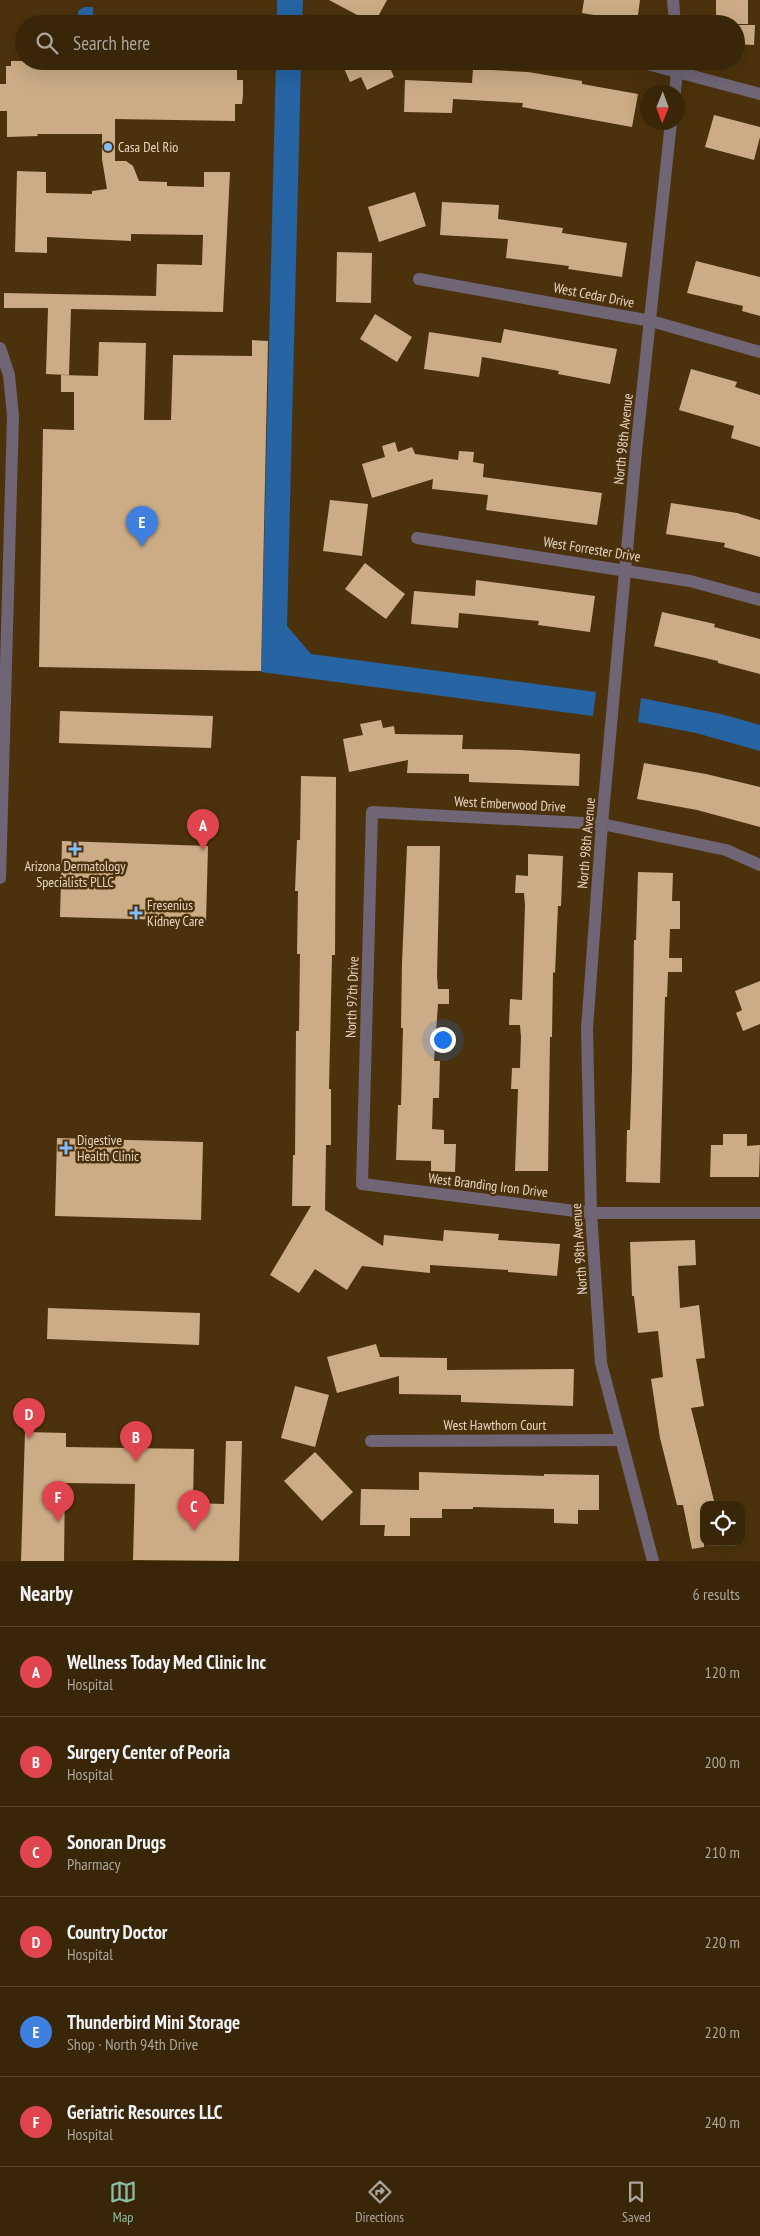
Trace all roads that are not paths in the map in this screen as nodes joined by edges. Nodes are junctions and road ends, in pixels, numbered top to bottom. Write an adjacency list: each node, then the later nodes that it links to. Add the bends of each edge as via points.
1 (673, 0): 2 (street)
2 (674, 15)
3 (678, 70): 5 (street)
4 (690, 70): 6 (street)
5 (676, 85)
6 (760, 94)
7 (670, 130): 9 (street, North 98th Avenue)
8 (419, 279): 9 (street, West Cedar Drive)
9 (650, 321): 11 (street, West Cedar Drive); 13 (street, North 98th Avenue)
10 (0, 348): 15 (street, via 9,375 13,416)
11 (760, 352)
12 (417, 538): 13 (street, West Forrester Drive)
13 (626, 570): 14 (street, West Forrester Drive, via 690,581); 17 (street, North 98th Avenue)
14 (760, 600)
15 (2, 674): 19 (street)
16 (372, 812): 17 (street, West Emberwood Drive); 20 (street, North 97th Drive)
17 (602, 824): 18 (street, West Emberwood Drive, via 726,850); 21 (street, North 98th Avenue, via 587,1029)
18 (760, 865)
19 (0, 878)
20 (362, 1184): 21 (street, West Branding Iron Drive)
21 (591, 1213): 22 (street, West Branding Iron Drive); 24 (street, North 98th Avenue, via 601,1363)
22 (760, 1213)
23 (371, 1440): 24 (street, West Hawthorn Court)
24 (620, 1440): 25 (street, North 98th Avenue)
25 (653, 1561)

